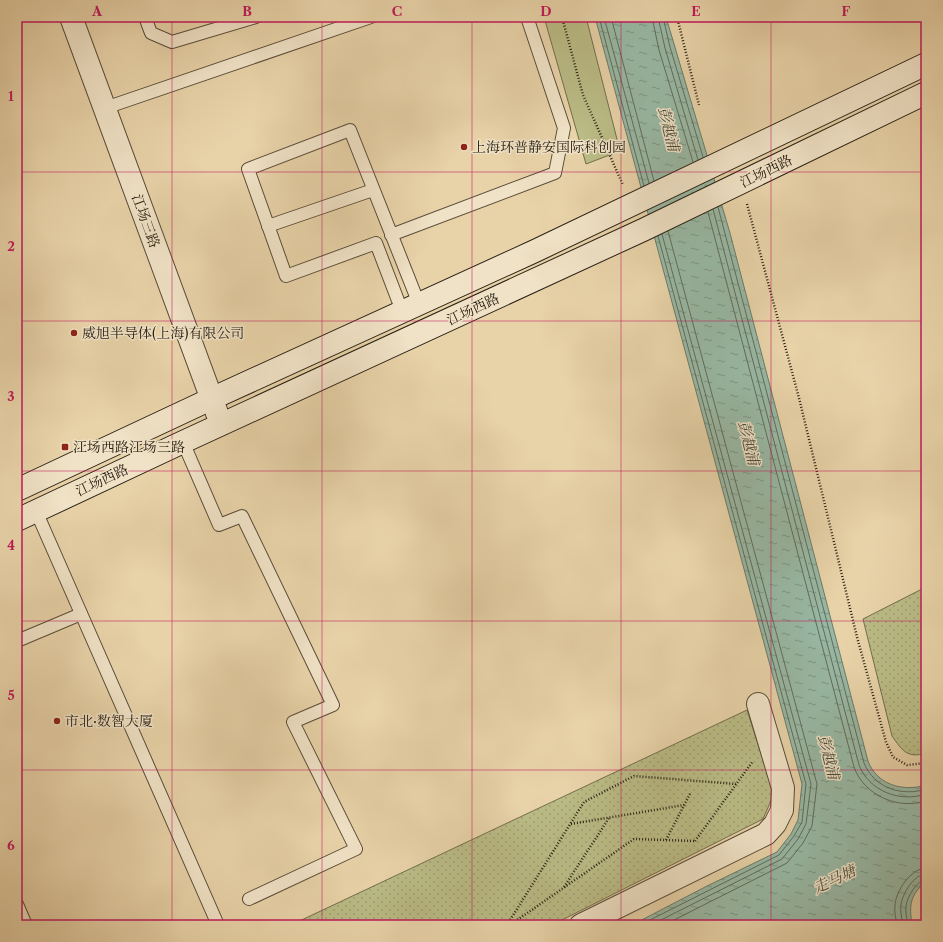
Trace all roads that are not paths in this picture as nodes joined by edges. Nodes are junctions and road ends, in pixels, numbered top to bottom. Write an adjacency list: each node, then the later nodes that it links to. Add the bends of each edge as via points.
1 (72, 17): 8 (main road, 江场三路)
2 (145, 17): 3 (lane, via 151,33 172,42)
3 (256, 17)
4 (371, 17): 8 (lane)
5 (526, 17): 11 (lane, via 564,128 555,173)
6 (926, 64): 12 (main road, 江场西路, via 638,203)
7 (926, 93): 14 (main road, 江场西路, via 643,230)
8 (105, 108): 13 (main road, 江场三路)
9 (373, 190): 10 (lane); 10 (lane, via 350,130 248,170); 11 (lane)
10 (268, 226): 12 (lane, via 286,276 376,243)
11 (391, 235): 12 (lane)
12 (410, 308): 13 (main road, 江场西路)
13 (211, 399): 14 (main road, 江场三路); 16 (main road, 江场西路)
14 (221, 424): 15 (main road, 江场西路)
15 (183, 442): 17 (main road, 江场西路); 21 (lane, via 219,525 242,516 333,704 293,722 356,849)
16 (17, 490)
17 (27, 516): 18 (lane)
18 (81, 614): 19 (lane); 24 (lane)
19 (17, 641)
20 (758, 704): 25 (main road, via 783,788 782,810 776,824 766,834)
21 (250, 899)
22 (17, 904): 23 (lane)
23 (26, 925)
24 (218, 925)
25 (581, 925)

